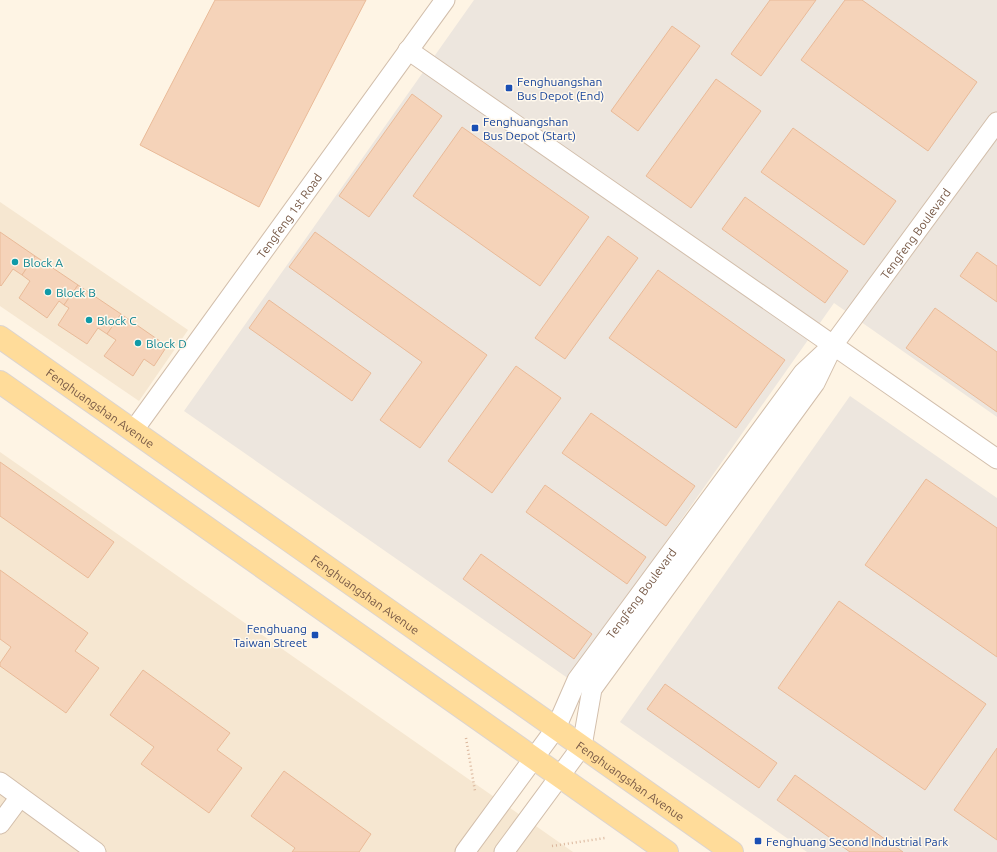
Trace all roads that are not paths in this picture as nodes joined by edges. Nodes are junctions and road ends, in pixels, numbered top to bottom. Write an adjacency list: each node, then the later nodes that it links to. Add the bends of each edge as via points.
1 (444, 0): 2 (street, Tengfeng 1st Road)
2 (408, 50): 5 (street); 7 (street, Tengfeng 1st Road)
3 (997, 122): 5 (street, Tengfeng Boulevard)
4 (0, 337): 7 (main road, Fenghuangshan Avenue)
5 (833, 345): 8 (street); 9 (street, Tengfeng Boulevard, via 803,373 577,680); 10 (street, Tengfeng Boulevard, via 816,384 592,689)
6 (0, 382): 11 (main road)
7 (133, 431): 9 (main road, Fenghuangshan Avenue)
8 (997, 459)
9 (556, 728): 10 (main road, Fenghuangshan Avenue); 11 (street, Tengfeng Boulevard)
10 (582, 746): 12 (street, Tengfeng Boulevard); 20 (main road, Fenghuangshan Avenue)
11 (534, 758): 12 (main road); 17 (street, Tengfeng Boulevard)
12 (560, 777): 18 (street, Tengfeng Boulevard); 19 (main road)
13 (0, 782): 14 (street)
14 (20, 797): 15 (street); 16 (street)
15 (0, 824)
16 (96, 852)
17 (465, 852)
18 (504, 852)
19 (667, 852)
20 (732, 852)

